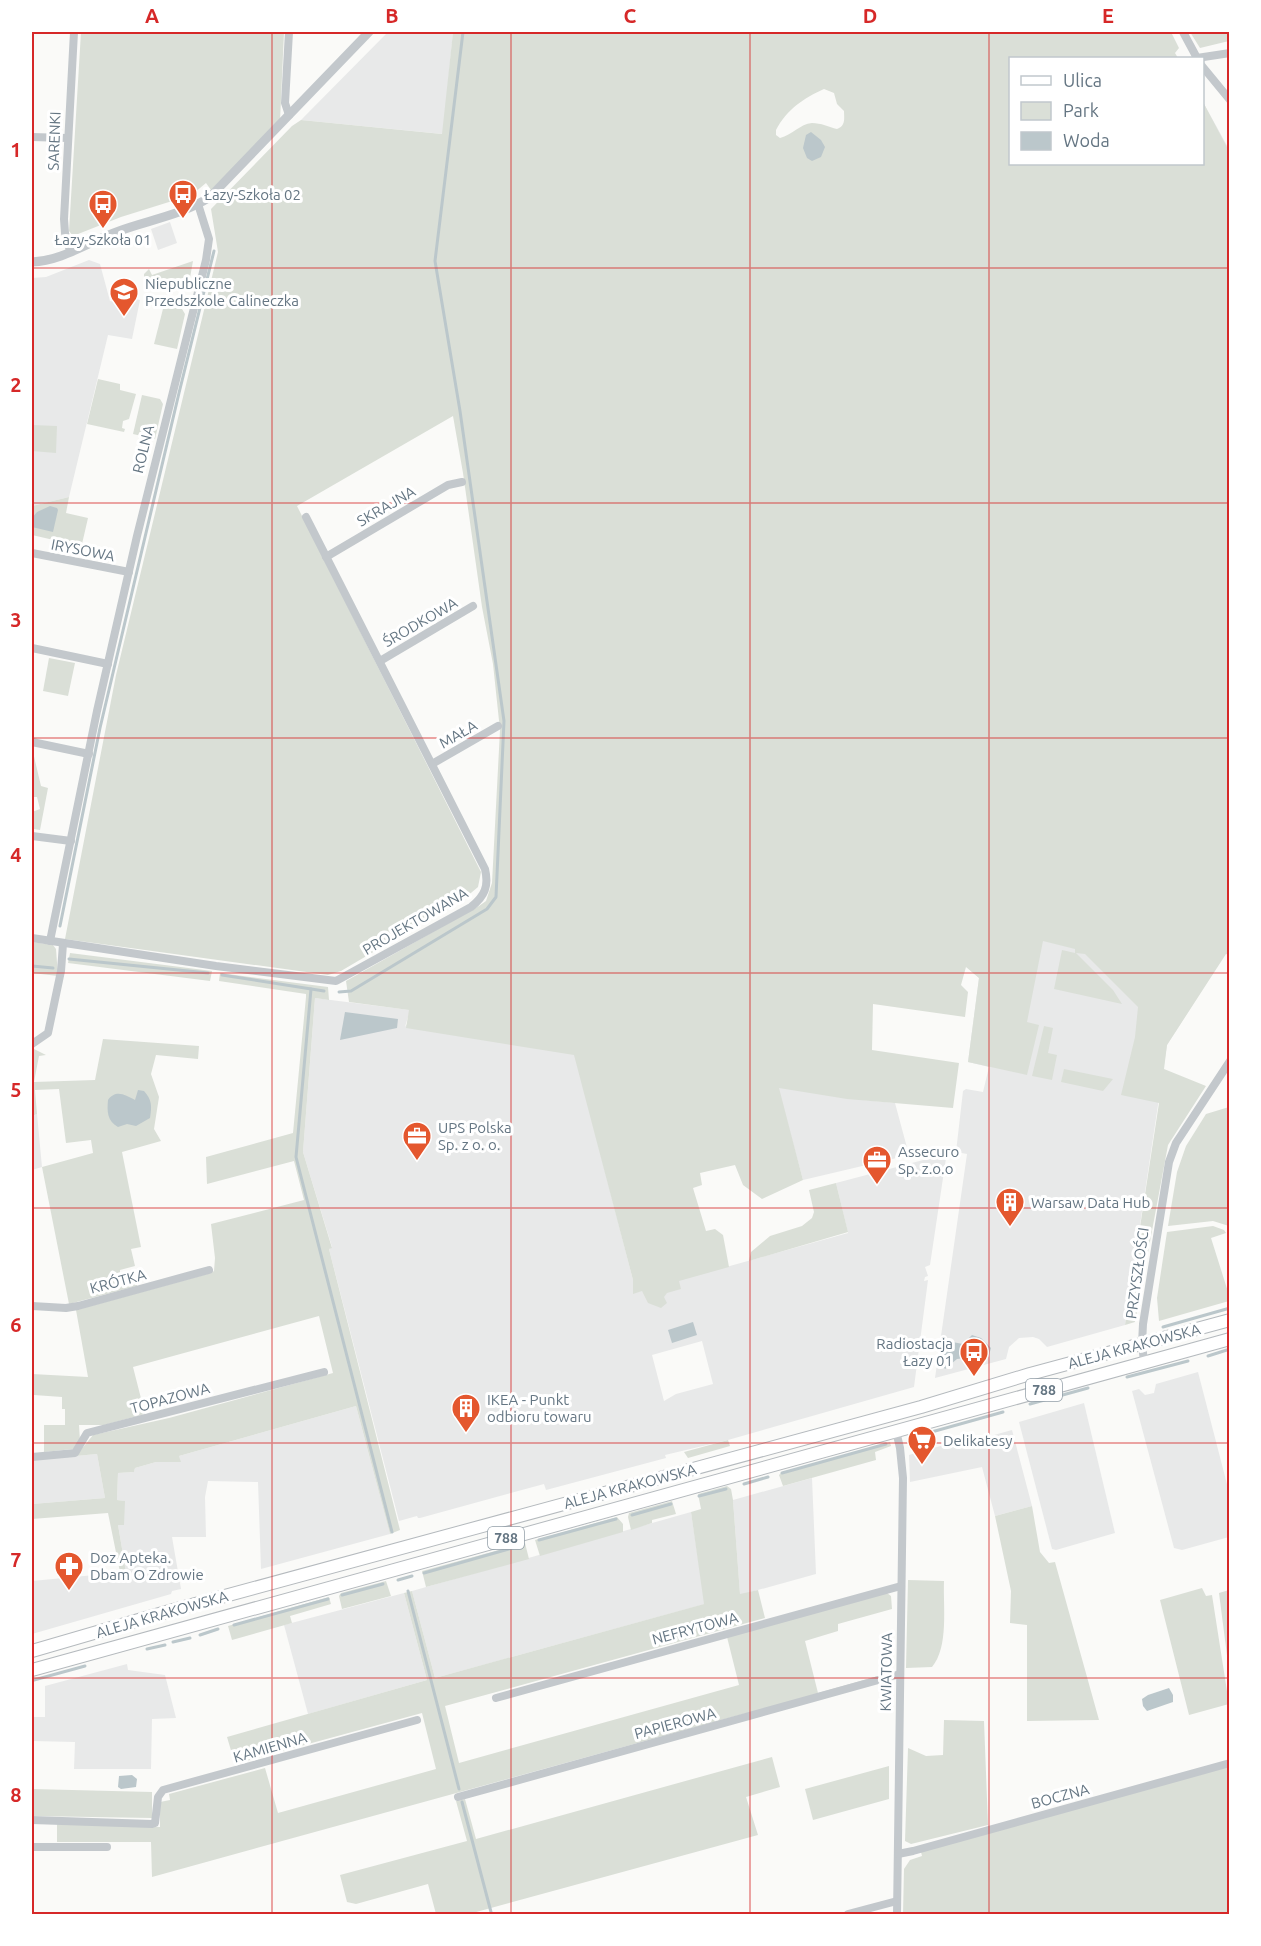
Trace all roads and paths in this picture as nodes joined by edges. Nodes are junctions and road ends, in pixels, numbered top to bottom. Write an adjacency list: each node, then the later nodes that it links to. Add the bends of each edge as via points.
1 (74, 32): 12 (street, SARENKI)
2 (289, 32): 10 (street, via 285,103)
3 (369, 32): 10 (street)
4 (1183, 32): 6 (street)
5 (1230, 53): 7 (street)
6 (1196, 57)
7 (1204, 57)
8 (1204, 67): 9 (street)
9 (1230, 100)
10 (289, 115): 13 (street, via 219,189)
11 (32, 137): 12 (street)
12 (67, 138): 14 (street, SARENKI, via 64,226)
13 (198, 204): 14 (street); 20 (street, ROLNA, via 209,239 208,250)
14 (70, 251): 15 (street)
15 (32, 262)
16 (462, 482): 19 (street, SKRAJNA, via 448,485)
17 (306, 517): 19 (street, PROJEKTOWANA)
18 (32, 553): 20 (street, IRYSOWA)
19 (326, 556): 23 (street, PROJEKTOWANA)
20 (129, 572): 24 (street, ROLNA)
21 (473, 606): 23 (street, ŚRODKOWA)
22 (32, 648): 24 (street)
23 (380, 661): 28 (street, PROJEKTOWANA)
24 (108, 664): 27 (street, ROLNA)
25 (498, 726): 28 (street, MAŁA)
26 (32, 742): 27 (street)
27 (89, 754): 30 (street, ROLNA)
28 (432, 764): 33 (street, PROJEKTOWANA, via 485,869 484,894 471,907 336,981)
29 (32, 836): 30 (street)
30 (71, 841): 32 (street, ROLNA)
31 (32, 938): 32 (street, PROJEKTOWANA)
32 (50, 941): 33 (street, PROJEKTOWANA)
33 (63, 944): 34 (street, via 48,1033)
34 (32, 1044)
35 (1230, 1061): 40 (street, PRZYSZŁOŚCI, via 1176,1143 1169,1162)
36 (209, 1269): 37 (street, KRÓTKA, via 78,1306)
37 (32, 1306)
38 (1230, 1320): 40 (main road, ALEJA KRAKOWSKA / 788)
39 (1230, 1339): 41 (main road, ALEJA KRAKOWSKA / 788)
40 (1142, 1344): 41 (street, PRZYSZŁOŚCI); 46 (main road, ALEJA KRAKOWSKA / 788)
41 (1144, 1362): 43 (main road, ALEJA KRAKOWSKA / 788)
42 (324, 1372): 44 (street, TOPAZOWA, via 87,1433 75,1453)
43 (896, 1431): 45 (street, KWIATOWA, via 903,1478); 47 (main road, ALEJA KRAKOWSKA / 788)
44 (32, 1457)
45 (901, 1586): 48 (street, KWIATOWA); 49 (street, NEFRYTOWA)
46 (32, 1651)
47 (32, 1670)
48 (900, 1674): 52 (street, PAPIEROWA); 56 (street, KWIATOWA)
49 (496, 1698)
50 (417, 1720): 53 (street, KAMIENNA, via 163,1790 158,1797 155,1823)
51 (1230, 1763): 56 (street, BOCZNA)
52 (458, 1797)
53 (32, 1820)
54 (32, 1846): 55 (street)
55 (107, 1846)
56 (898, 1854): 57 (street, KWIATOWA)
57 (897, 1901): 58 (street); 59 (street, KWIATOWA)
58 (848, 1914)
59 (897, 1914)

